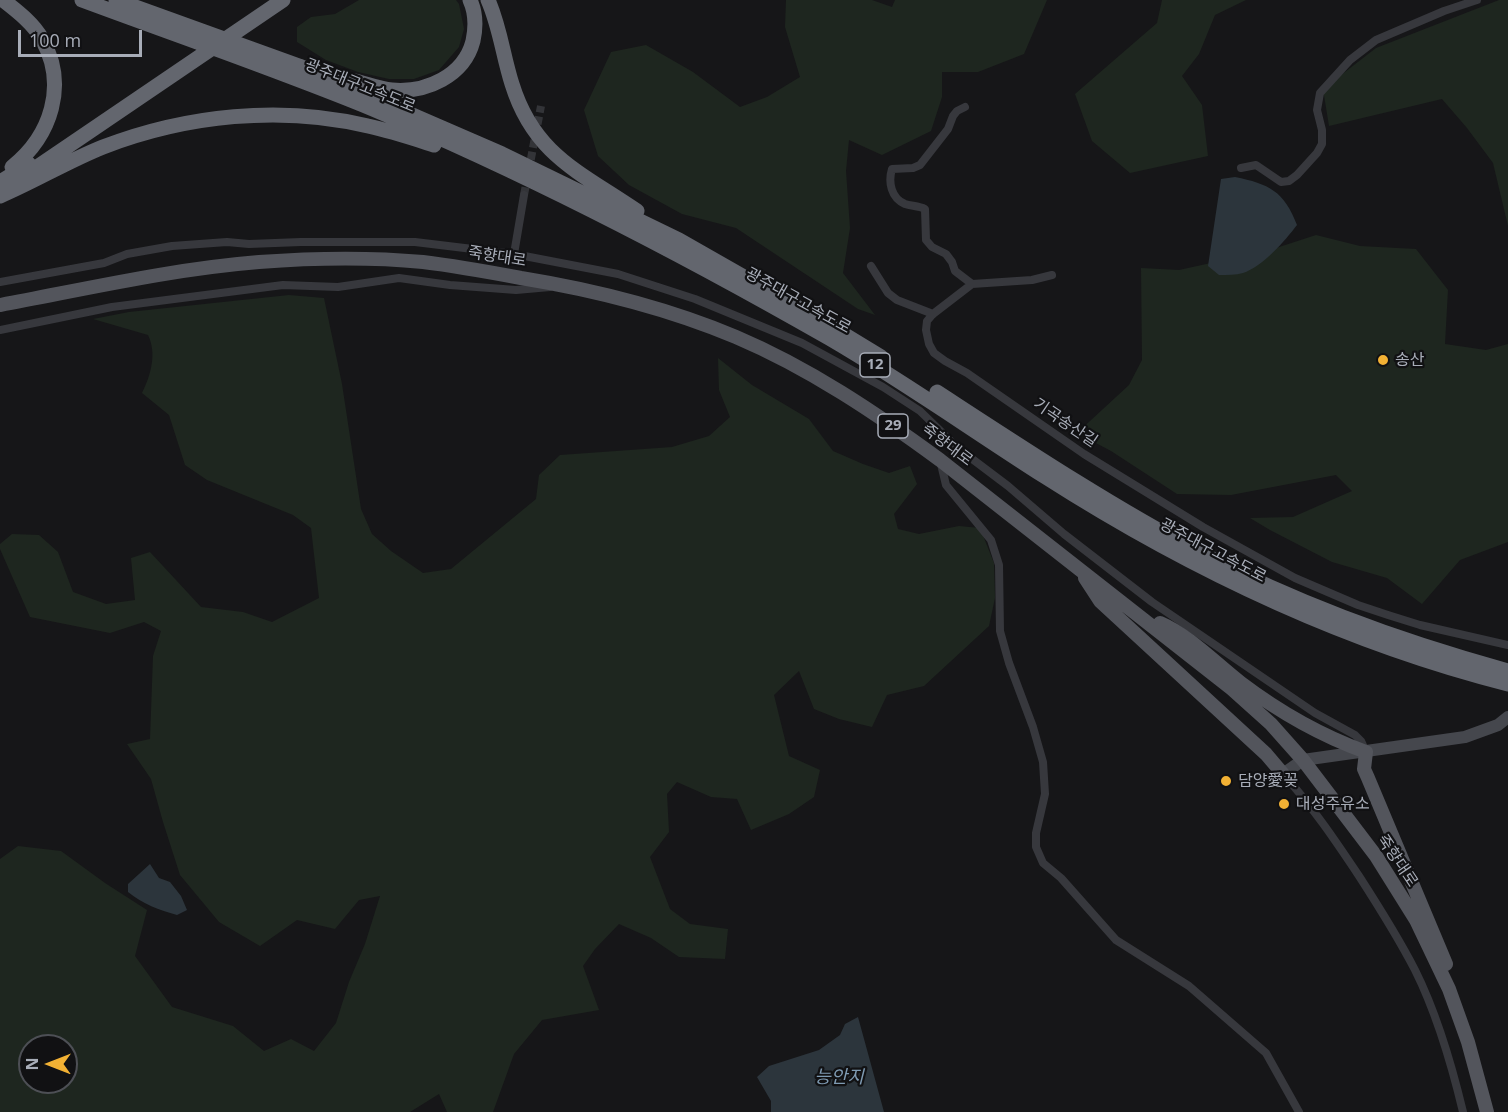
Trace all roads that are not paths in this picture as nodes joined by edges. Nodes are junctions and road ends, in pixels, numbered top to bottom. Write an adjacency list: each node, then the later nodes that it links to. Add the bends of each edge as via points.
1 (3, 0): 15 (highway, via 42,39 52,63 55,88 52,113 40,138 24,158)
2 (82, 0): 9 (highway, 광주대구고속도로 / 12)
3 (116, 0): 9 (highway, 광주대구고속도로 / 12)
4 (269, 0): 16 (highway)
5 (283, 0): 17 (highway, via 35,170)
6 (470, 0): 11 (highway, via 475,30 471,49 461,66 429,86 392,90)
7 (488, 0): 20 (highway, via 519,106 547,148 564,164)
8 (1477, 0): 14 (street, via 1376,40 1350,60 1320,93 1317,110 1322,144 1298,175 1281,182 1256,165)
9 (184, 31): 10 (highway, 광주대구고속도로 / 12)
10 (237, 50): 11 (highway, 광주대구고속도로 / 12); 13 (highway, 광주대구고속도로 / 12)
11 (299, 66): 20 (highway, 광주대구고속도로 / 12, via 502,154)
12 (965, 107): 25 (street, via 953,116 948,129 920,165 892,169 889,177 897,199 925,209 926,240 946,254 955,271)
13 (496, 164): 19 (highway, via 367,125 285,115 216,118 134,136); 35 (highway, 광주대구고속도로 / 12, via 672,251 827,337 1046,477 1258,596 1318,622)
14 (1241, 168)
15 (0, 176)
16 (0, 182)
17 (0, 189)
18 (524, 195): 21 (street)
19 (0, 196)
20 (679, 240): 34 (highway, 광주대구고속도로 / 12, via 830,326 1054,468 1199,553 1353,621)
21 (514, 254): 24 (street, via 415,242 227,242 172,246); 37 (street, via 618,274 695,299 802,343 882,387 920,411 959,449 1152,602 1315,713 1355,735)
22 (871, 266): 28 (street, via 897,300)
23 (1052, 275): 25 (street)
24 (0, 282)
25 (972, 284): 28 (street)
26 (568, 286): 27 (main road, 죽향대로 / 29, via 423,262 307,260 200,270); 29 (street, via 516,290 399,278 338,287 283,285 112,307); 30 (main road, 죽향대로 / 29, via 688,318 738,338 831,386)
27 (0, 305)
28 (933, 314): 33 (street, 기곡송산길, via 926,330 934,353 1084,454 1203,527 1295,578 1358,605 1420,625)
29 (0, 330)
30 (940, 460): 31 (main road, 죽향대로 / 29); 41 (street, via 946,485 991,540 999,565 1000,631 1042,762 1045,794 1036,833 1042,863 1116,940 1189,986 1266,1053)
31 (1079, 569): 32 (main road, 죽향대로 / 29); 39 (main road, via 1100,601)
32 (1134, 612): 37 (main road, via 1172,630 1269,702 1340,742); 38 (main road, 죽향대로 / 29, via 1232,688)
33 (1508, 645)
34 (1508, 671)
35 (1508, 684)
36 (1508, 717): 37 (street, via 1498,725 1465,737)
37 (1366, 752): 38 (street); 40 (main road, via 1364,769 1437,939 1449,972)
38 (1302, 760): 39 (street); 40 (main road, 죽향대로 / 29, via 1376,856 1416,920)
39 (1283, 774): 42 (street, via 1337,843 1412,964 1436,1023)
40 (1455, 1007): 43 (main road, 죽향대로 / 29)
41 (1299, 1112)
42 (1463, 1112)
43 (1487, 1112)

